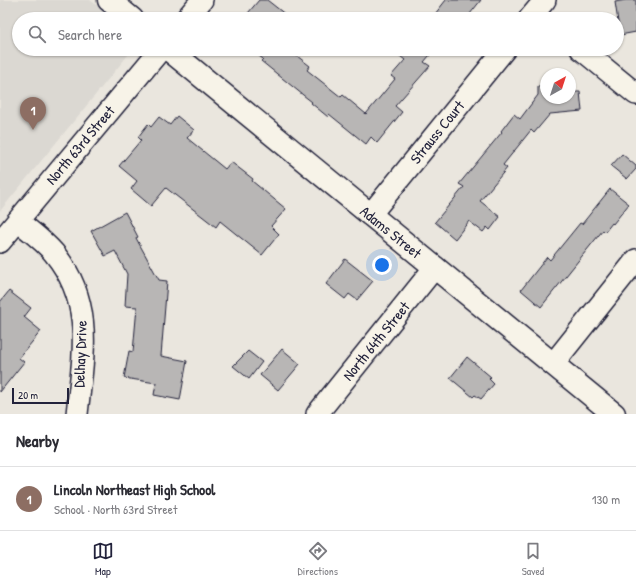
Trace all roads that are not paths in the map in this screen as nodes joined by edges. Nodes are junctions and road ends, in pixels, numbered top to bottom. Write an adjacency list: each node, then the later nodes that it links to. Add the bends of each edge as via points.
1 (109, 0): 3 (main road)
2 (202, 0): 4 (street)
3 (124, 12)
4 (192, 12)
5 (155, 56): 11 (street, North 63rd Street)
6 (177, 56): 10 (main road, Adams Street)
7 (499, 56): 10 (street, Strauss Court)
8 (590, 56): 9 (street)
9 (636, 94)
10 (370, 215): 14 (main road, Adams Street)
11 (18, 221): 12 (street, North 63rd Street); 16 (street, Delhay Drive, via 57,257 71,279 79,301 84,341)
12 (0, 242)
13 (636, 260): 15 (street)
14 (435, 267): 15 (main road, Adams Street); 17 (street, North 64th Street)
15 (552, 364): 18 (main road, Adams Street)
16 (77, 414)
17 (316, 414)
18 (614, 414)

